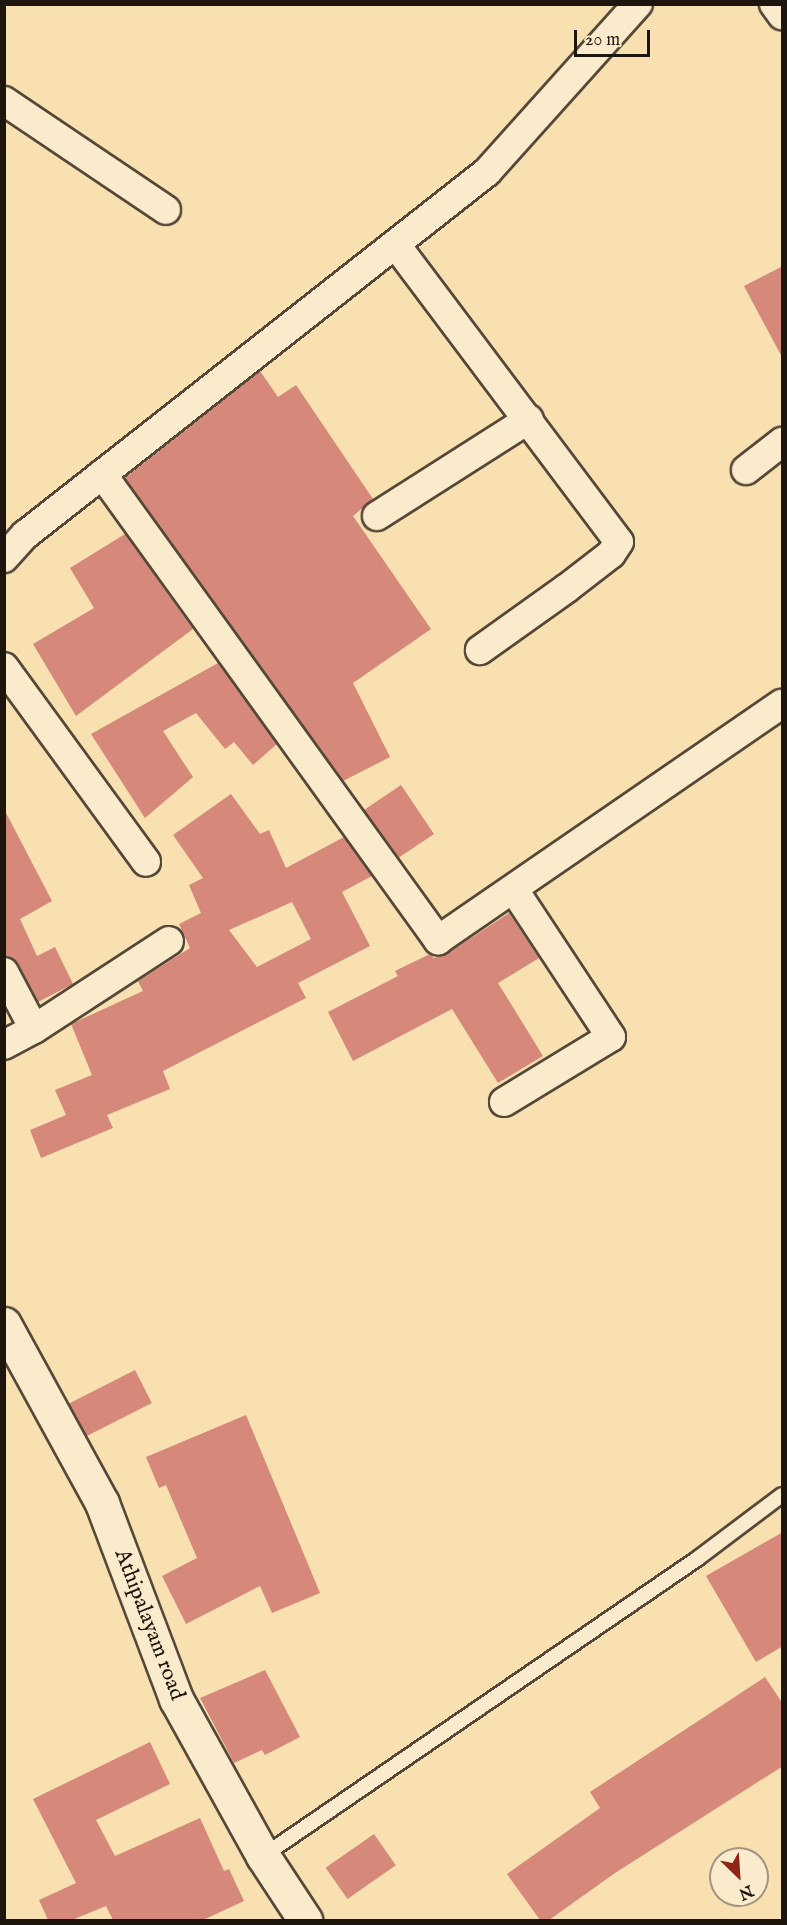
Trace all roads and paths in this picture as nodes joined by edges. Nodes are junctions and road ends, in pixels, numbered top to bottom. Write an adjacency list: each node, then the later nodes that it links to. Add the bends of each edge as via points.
1 (638, 4): 6 (street, via 487,172)
2 (774, 4): 3 (street)
3 (783, 15)
4 (4, 102): 5 (street)
5 (166, 210)
6 (396, 245): 7 (street); 10 (street)
7 (529, 419): 11 (street); 13 (street, via 619,542 567,588)
8 (783, 442): 9 (street)
9 (746, 470)
10 (102, 474): 12 (street, via 25,535); 17 (street, via 438,940)
11 (378, 516)
12 (4, 558)
13 (480, 650)
14 (4, 667): 16 (street)
15 (783, 704): 17 (street)
16 (146, 862)
17 (514, 890): 22 (street, via 611,1037)
18 (169, 941): 20 (street)
19 (4, 972): 20 (street)
20 (34, 1029): 21 (street)
21 (4, 1045)
22 (504, 1102)
23 (4, 1324): 25 (street, Athipalayam road, via 102,1503 176,1699)
24 (783, 1495): 25 (lane, via 697,1559)
25 (263, 1856): 26 (street, Athipalayam road)
26 (305, 1920)

